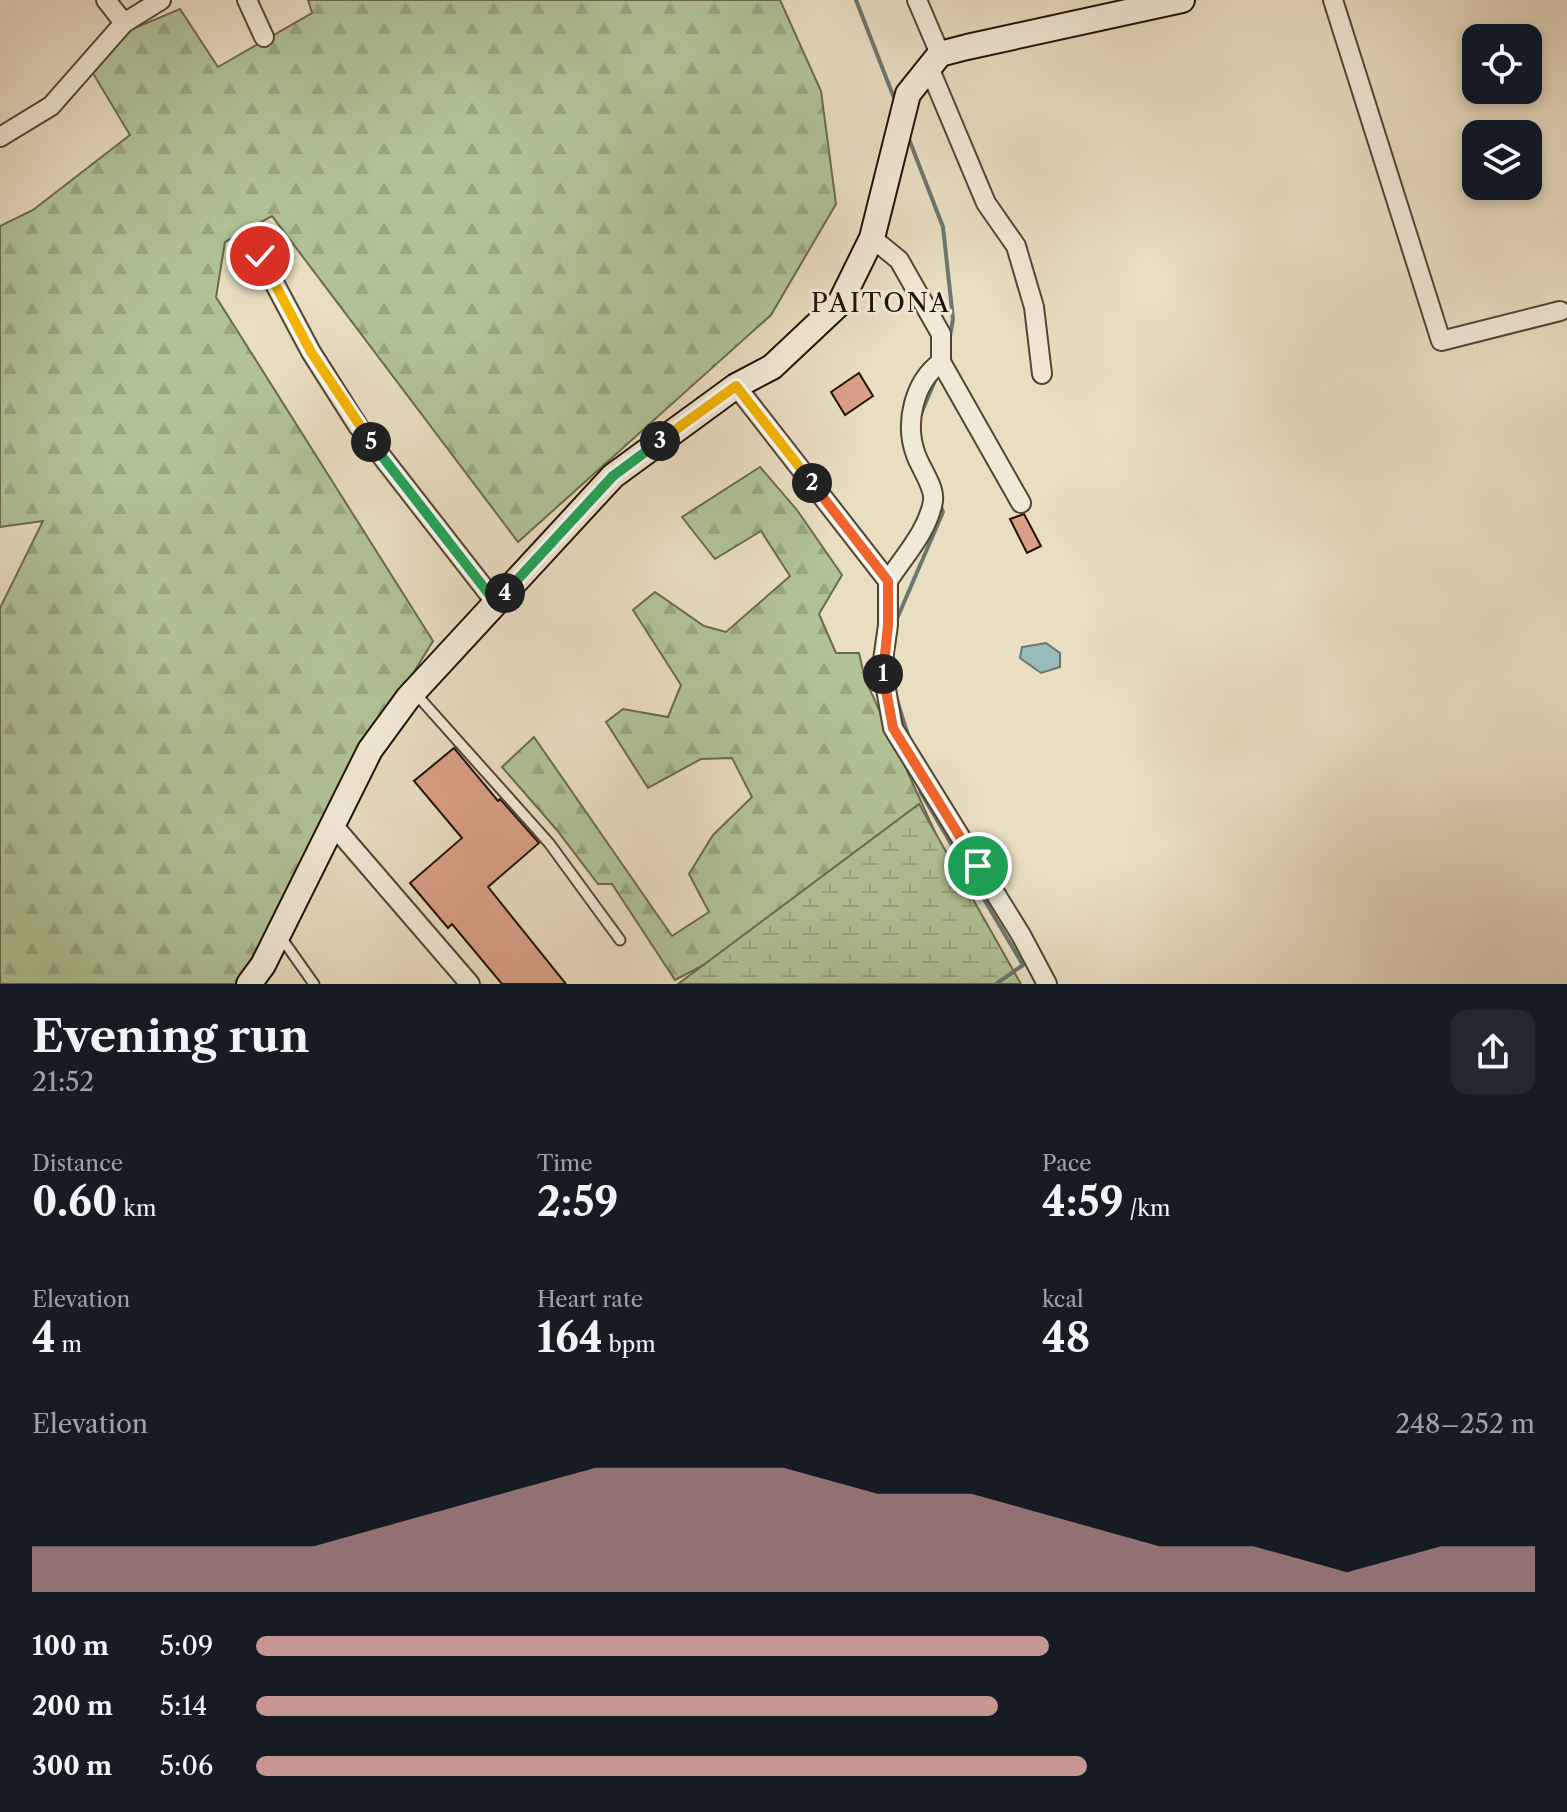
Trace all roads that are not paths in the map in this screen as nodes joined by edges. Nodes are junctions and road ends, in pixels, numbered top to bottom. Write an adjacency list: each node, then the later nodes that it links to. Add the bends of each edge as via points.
1 (106, 0): 7 (street)
2 (161, 0): 7 (street)
3 (247, 0): 8 (street)
4 (917, 0): 9 (street)
5 (1182, 0): 9 (street)
6 (1333, 0): 13 (street, via 1441,341)
7 (124, 23): 10 (street, via 51,106)
8 (264, 37)
9 (934, 60): 11 (street, via 908,94); 15 (street, via 986,203 1016,246 1034,307)
10 (0, 137)
11 (872, 238): 14 (street, via 899,260 941,334); 16 (street, via 840,303 772,367)
12 (260, 256): 19 (street, via 358,426)
13 (1560, 311)
14 (941, 362): 17 (street); 18 (street, via 927,372 909,428 934,497 928,522)
15 (1042, 374)
16 (736, 386): 18 (street); 19 (street, via 613,476)
17 (1021, 503)
18 (888, 581): 27 (street, via 882,667 893,728)
19 (496, 603): 20 (street)
20 (414, 691): 21 (street, via 370,750); 23 (lane, via 549,843)
21 (333, 825): 22 (street); 26 (street)
22 (278, 934): 24 (street); 25 (lane)
23 (620, 940)
24 (249, 984)
25 (314, 984)
26 (470, 984)
27 (1047, 984)

